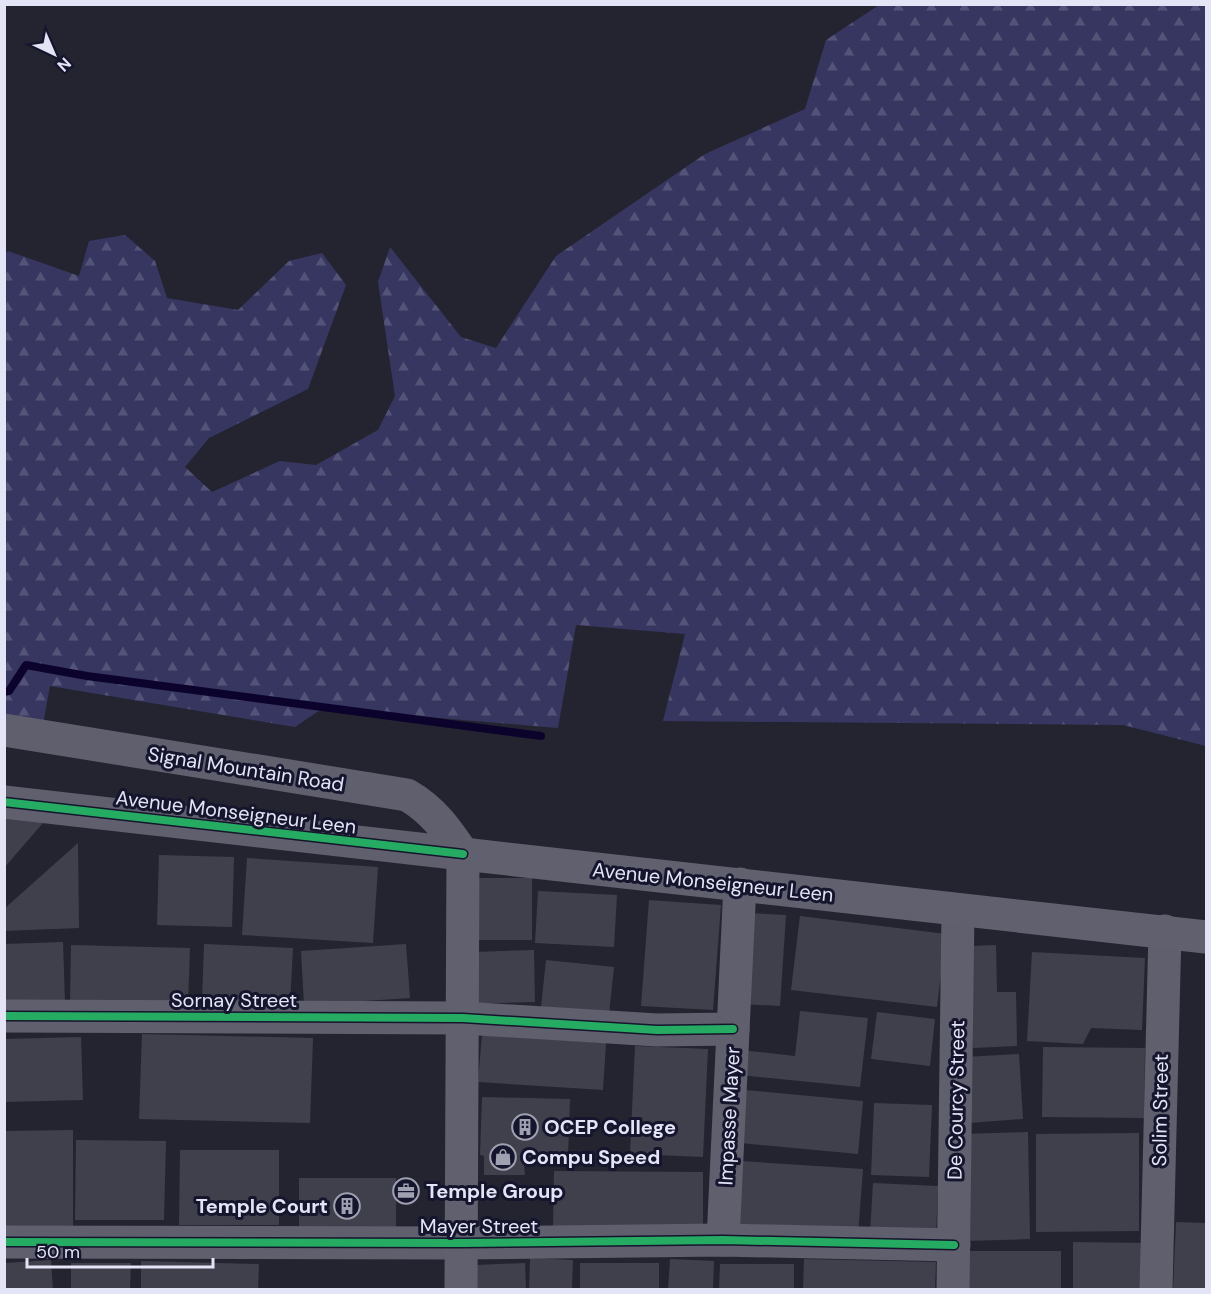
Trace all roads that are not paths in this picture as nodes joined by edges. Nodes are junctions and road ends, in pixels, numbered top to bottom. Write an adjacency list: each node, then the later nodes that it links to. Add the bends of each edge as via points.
1 (4, 730): 3 (street, Signal Mountain Road, via 407,795 423,804 444,825)
2 (4, 802): 3 (street, Avenue Monseigneur Leen)
3 (463, 854): 4 (main road, Avenue Monseigneur Leen); 9 (main road)
4 (740, 884): 5 (main road, Avenue Monseigneur Leen); 10 (street, Impasse Mayer)
5 (958, 911): 6 (main road, Avenue Monseigneur Leen); 14 (street, De Courcy Street)
6 (1165, 931): 7 (main road, Avenue Monseigneur Leen); 17 (street, Solim Street)
7 (1206, 937)
8 (4, 1016): 9 (street, Sornay Street)
9 (463, 1018): 10 (street, Sornay Street, via 657,1030); 13 (main road)
10 (733, 1029): 11 (street, Impasse Mayer)
11 (723, 1240): 13 (street, Mayer Street); 14 (street, Mayer Street)
12 (4, 1242): 13 (street, Mayer Street)
13 (462, 1243): 15 (main road)
14 (954, 1245): 16 (street, De Courcy Street)
15 (461, 1290)
16 (953, 1290)
17 (1156, 1290)

